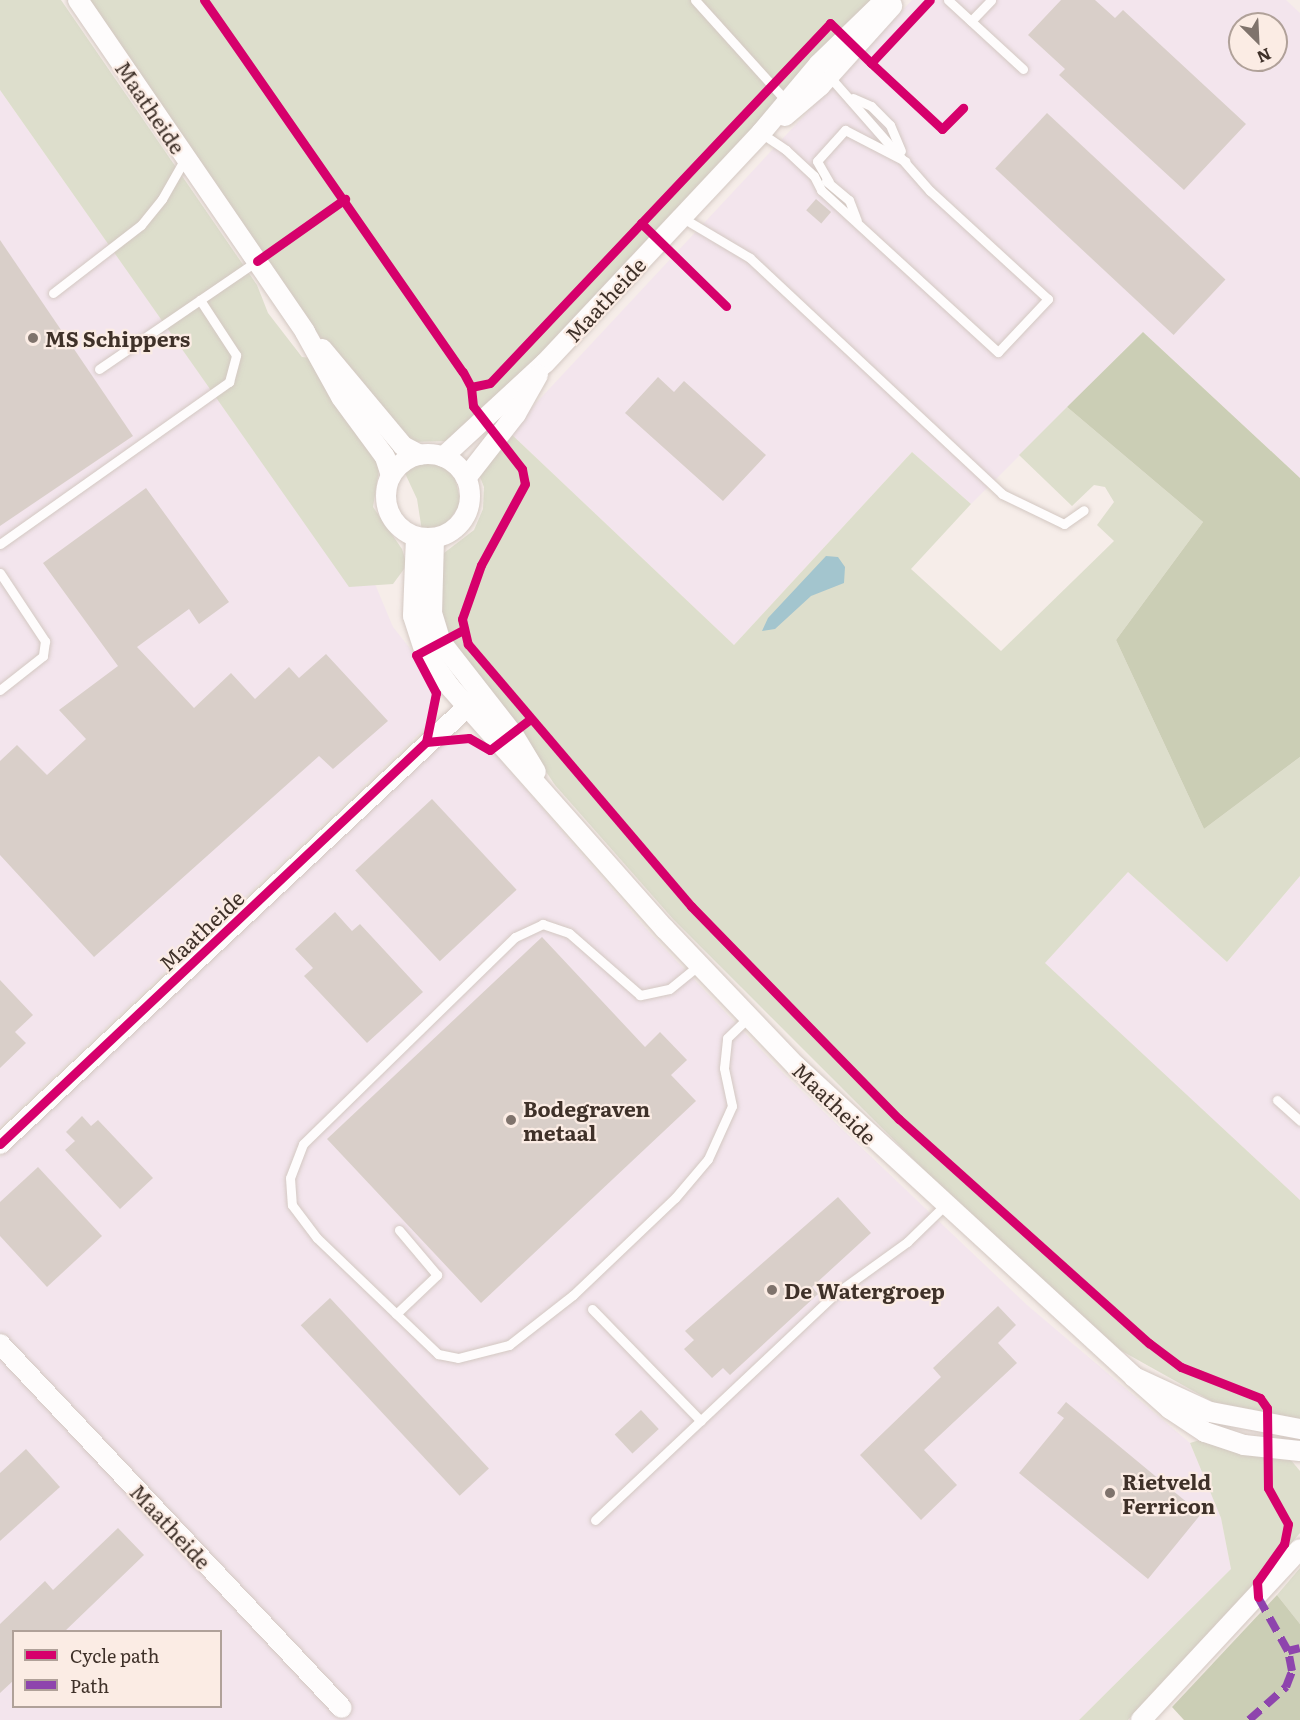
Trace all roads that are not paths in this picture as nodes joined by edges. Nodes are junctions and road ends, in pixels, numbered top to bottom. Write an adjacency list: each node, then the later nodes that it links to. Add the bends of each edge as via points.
1 (78, 0): 12 (street, Maatheide)
2 (695, 0): 10 (lane)
3 (885, 0): 9 (street, Maatheide)
4 (897, 0): 9 (street, Maatheide)
5 (948, 0): 7 (lane)
6 (991, 0): 7 (lane)
7 (971, 21): 8 (lane)
8 (1023, 69)
9 (824, 71): 10 (street, Maatheide); 13 (lane, via 890,125)
10 (790, 104): 11 (street, Maatheide)
11 (761, 133): 14 (lane); 16 (street, Maatheide)
12 (186, 157): 18 (street, Maatheide); 19 (lane, via 162,199 141,225)
13 (905, 161): 15 (lane, via 845,130 817,161); 17 (lane, via 930,191 1048,299 998,352)
14 (815, 178): 15 (lane); 17 (lane, via 821,190)
15 (829, 182): 17 (lane, via 849,200)
16 (681, 218): 22 (street, Maatheide); 28 (lane, via 750,258 1002,494 1064,524)
17 (858, 223)
18 (257, 261): 20 (lane); 21 (street, Maatheide)
19 (53, 293)
20 (200, 300): 23 (lane); 30 (lane, via 236,355 230,382)
21 (305, 332): 24 (street, Maatheide, via 358,387 403,446); 26 (street, Maatheide, via 341,397 385,457)
22 (545, 363): 25 (street, Maatheide); 27 (street, via 516,414)
23 (99, 369)
24 (420, 455): 25 (street); 26 (street)
25 (443, 457): 27 (street)
26 (391, 475): 29 (street, via 386,493 388,512 404,531)
27 (466, 478): 29 (street, via 470,499 467,513 448,534)
28 (1084, 510)
29 (425, 537): 33 (street, Maatheide, via 413,616 430,662)
30 (0, 544)
31 (0, 573): 32 (lane, via 45,641 43,656)
32 (0, 690)
33 (473, 700): 34 (street, Maatheide, via 557,807); 38 (street, Maatheide)
34 (699, 964): 35 (street, Maatheide); 42 (lane, via 669,990 640,995 569,933 543,924 515,937 303,1144 290,1178 292,1205 317,1238)
35 (749, 1017): 39 (street, Maatheide); 42 (lane, via 727,1038 724,1068 732,1106 708,1159 675,1198 573,1295 508,1345 458,1358 438,1354)
36 (1277, 1100): 37 (lane)
37 (1300, 1121)
38 (0, 1144)
39 (944, 1206): 44 (street, Maatheide); 45 (lane, via 907,1242 835,1294)
40 (399, 1230): 42 (lane, via 437,1275)
41 (592, 1309): 45 (lane)
42 (396, 1314)
43 (0, 1344): 50 (street, Maatheide)
44 (1134, 1377): 46 (street, Maatheide, via 1210,1412); 47 (street, Maatheide, via 1170,1409 1206,1432 1244,1445)
45 (701, 1421): 48 (lane)
46 (1300, 1429)
47 (1300, 1451)
48 (596, 1520)
49 (1300, 1549): 51 (street)
50 (342, 1708)
51 (1151, 1716)

